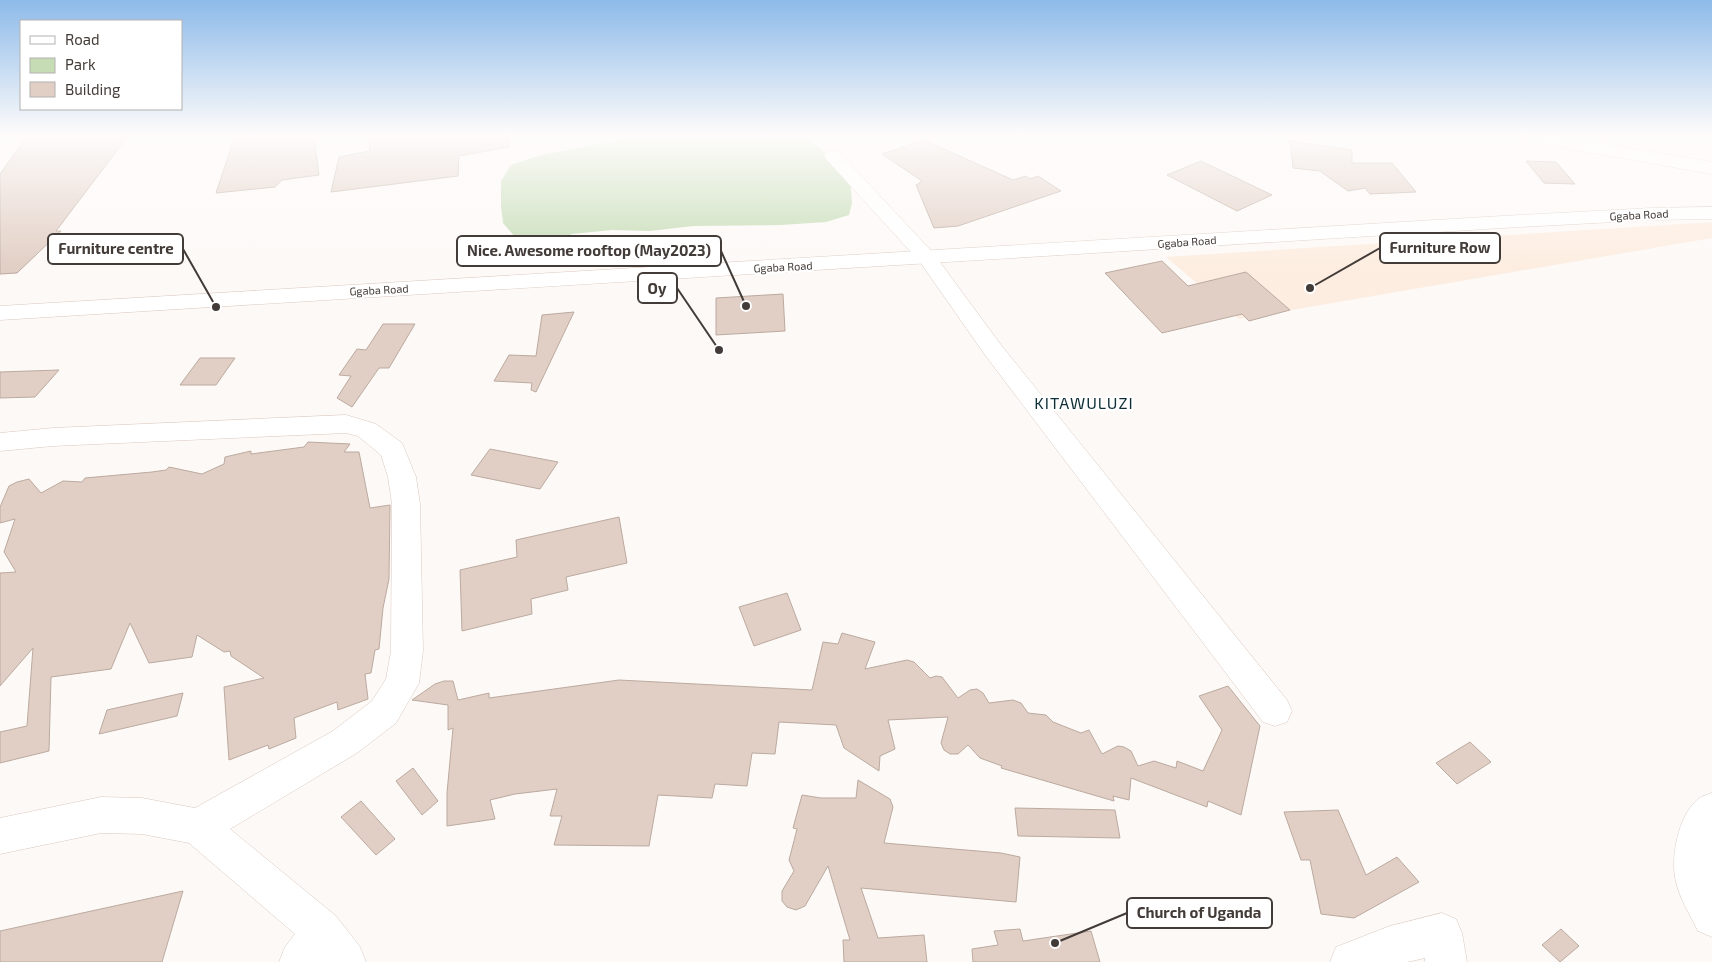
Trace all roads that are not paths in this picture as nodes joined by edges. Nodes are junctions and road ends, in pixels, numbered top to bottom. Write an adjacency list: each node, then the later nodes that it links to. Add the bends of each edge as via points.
1 (856, 181): 5 (main road)
2 (1712, 201): 4 (main road, Ggaba Road, via 1626,206)
3 (1712, 213): 4 (main road, Ggaba Road)
4 (1566, 220): 5 (main road, Ggaba Road)
5 (927, 258): 6 (main road, Ggaba Road); 8 (main road, via 992,350)
6 (0, 312)
7 (0, 442): 10 (main road, via 346,424 368,430 393,450 406,504 407,651 402,683 384,712 345,742)
8 (1275, 711)
9 (1712, 811): 12 (main road, via 1704,818 1692,848 1696,882)
10 (198, 827): 11 (main road, via 142,816 101,815); 13 (main road)
11 (0, 836)
12 (1712, 917)
13 (311, 946): 14 (main road)
14 (345, 962)
15 (1351, 962): 16 (main road, via 1390,946 1442,933)
16 (1446, 962)

